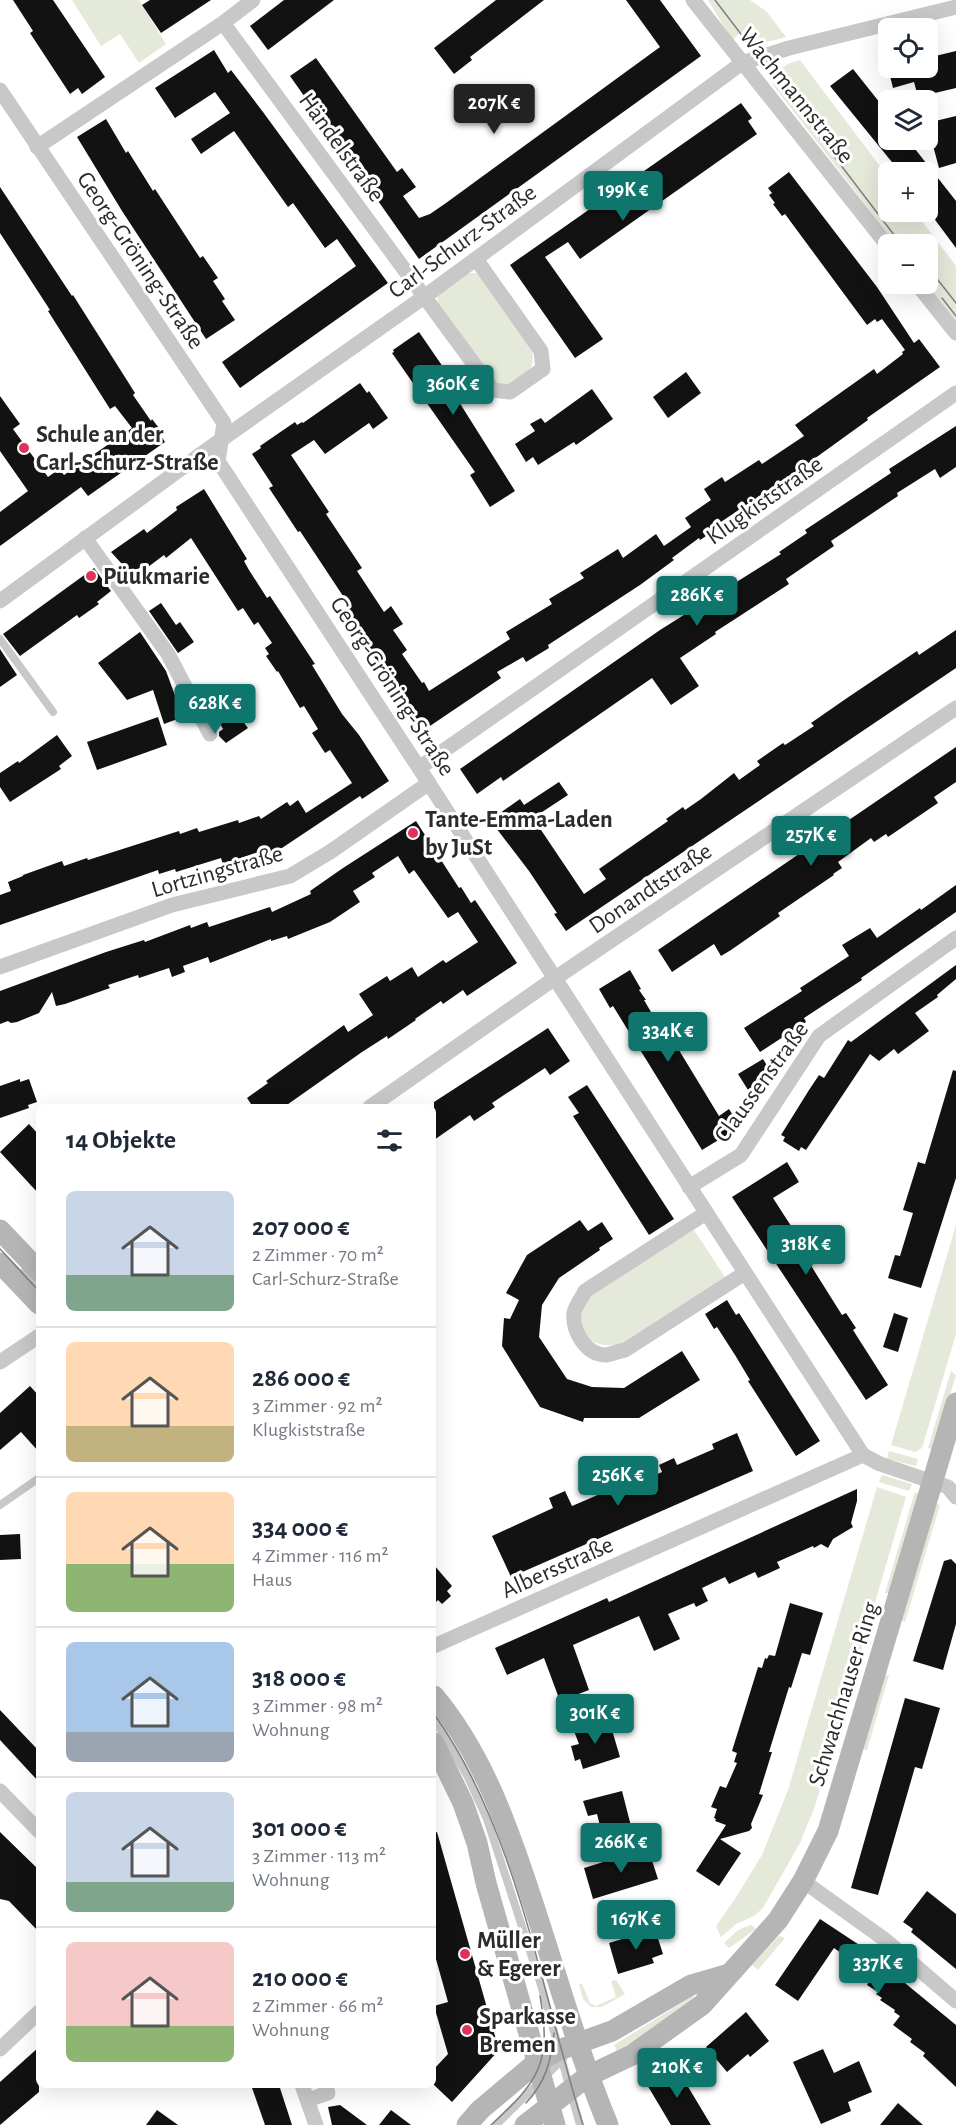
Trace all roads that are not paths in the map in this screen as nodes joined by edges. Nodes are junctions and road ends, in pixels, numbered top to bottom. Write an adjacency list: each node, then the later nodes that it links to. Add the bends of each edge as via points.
1 (253, 0): 4 (street)
2 (693, 0): 5 (street, Wachmannstraße)
3 (956, 7): 5 (street, Carl-Schurz-Straße)
4 (223, 23): 7 (street); 11 (street, Händelstraße)
5 (742, 63): 8 (street, Wachmannstraße); 9 (street, Carl-Schurz-Straße)
6 (0, 90): 7 (street, Georg-Gröning-Straße)
7 (37, 147): 14 (street, Georg-Gröning-Straße, via 224,423)
8 (879, 234)
9 (476, 260): 11 (street, Carl-Schurz-Straße); 11 (street, Händelstraße, via 541,351 543,369 510,392 493,390)
10 (925, 294): 12 (street)
11 (424, 297): 14 (street, Carl-Schurz-Straße)
12 (956, 333)
13 (956, 393): 21 (street, Klugkiststraße)
14 (222, 440): 15 (street, Carl-Schurz-Straße); 21 (street, Georg-Gröning-Straße, via 218,461)
15 (85, 538): 16 (street, Carl-Schurz-Straße); 20 (street, via 168,654)
16 (0, 601)
17 (0, 639): 19 (lane)
18 (956, 708): 25 (street, Donandtstraße)
19 (52, 712)
20 (210, 734)
21 (419, 768): 22 (street, Georg-Gröning-Straße)
22 (429, 783): 24 (street, Lortzingstraße, via 290,876 172,905); 25 (street, Georg-Gröning-Straße)
23 (956, 938): 27 (street, Claussenstraße, via 819,1036 741,1155)
24 (0, 967)
25 (555, 980): 26 (street, Donandtstraße); 27 (street, Georg-Gröning-Straße)
26 (374, 1104)
27 (689, 1187): 28 (street, Georg-Gröning-Straße)
28 (706, 1213): 32 (street, Georg-Gröning-Straße); 32 (street, via 585,1291 574,1312 582,1343 605,1355 625,1350)
29 (0, 1230): 31 (main road)
30 (8, 1262): 33 (lane); 34 (main road)
31 (36, 1267)
32 (745, 1273): 38 (street, Georg-Gröning-Straße)
33 (36, 1284)
34 (36, 1300)
35 (36, 1338): 36 (street)
36 (0, 1362)
37 (956, 1403): 40 (main road, Schwachhauser Ring)
38 (862, 1455): 40 (street); 43 (street, Albersstraße)
39 (36, 1480): 42 (lane)
40 (933, 1481): 41 (street, via 948,1487); 49 (main road, Schwachhauser Ring, via 828,1831)
41 (956, 1497)
42 (0, 1505)
43 (436, 1645)
44 (436, 1699): 54 (main road, via 476,1758 496,1798 531,1898)
45 (436, 1722): 54 (lane, via 468,1777 486,1819)
46 (436, 1747): 55 (main road, via 477,1843)
47 (0, 1791): 48 (street)
48 (36, 1828)
49 (803, 1881): 50 (main road, Schwachhauser Ring, via 768,1932); 51 (street, via 884,1939)
50 (729, 1974): 54 (main road, via 691,1984 612,2031); 56 (main road, Schwachhauser Ring, via 702,2005 632,2055)
51 (956, 2001)
52 (36, 2015): 53 (street)
53 (0, 2049)
54 (566, 2051): 55 (main road); 56 (main road); 59 (lane)
55 (539, 2072): 61 (main road); 63 (main road, via 480,2110); 64 (lane)
56 (588, 2076): 59 (main road, Schwachhauser Ring); 68 (main road)
57 (303, 2088): 60 (street)
58 (326, 2088): 60 (street, via 328,2093)
59 (569, 2089): 61 (main road, Schwachhauser Ring); 67 (lane)
60 (308, 2100): 62 (street)
61 (549, 2105): 65 (main road, Schwachhauser Ring); 66 (main road)
62 (316, 2125)
63 (467, 2125)
64 (496, 2125)
65 (525, 2125)
66 (555, 2125)
67 (580, 2125)
68 (608, 2125)

